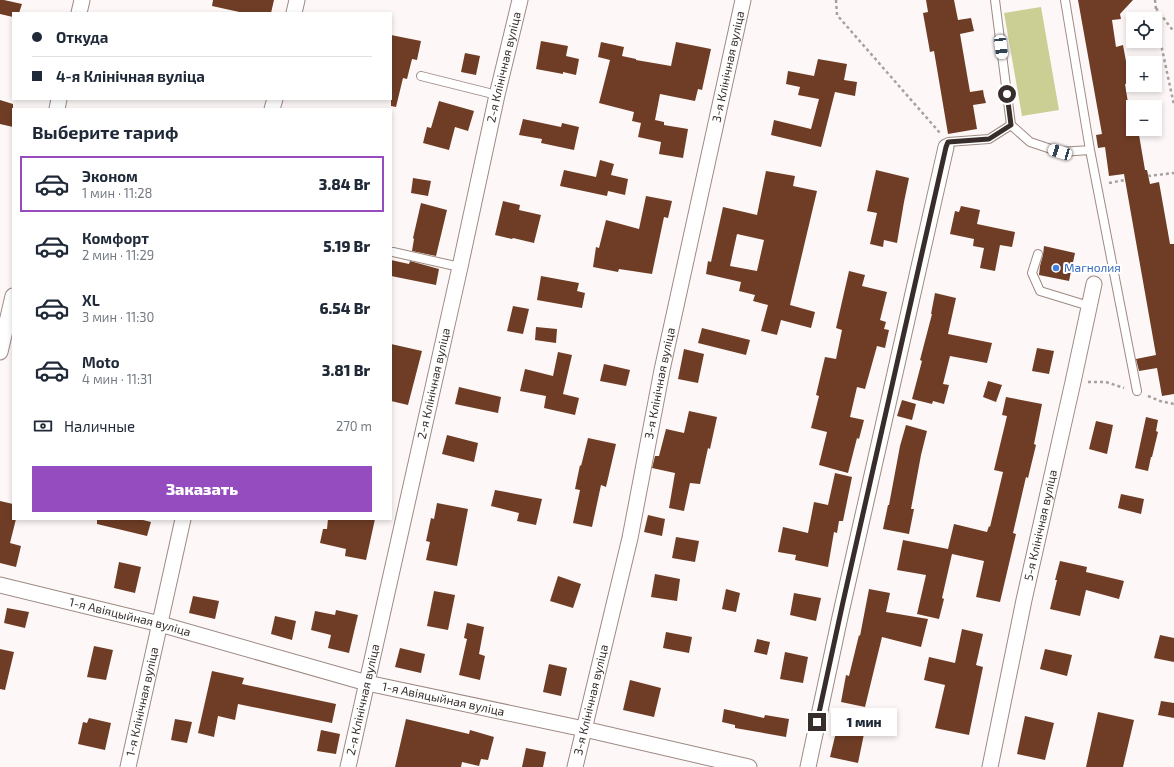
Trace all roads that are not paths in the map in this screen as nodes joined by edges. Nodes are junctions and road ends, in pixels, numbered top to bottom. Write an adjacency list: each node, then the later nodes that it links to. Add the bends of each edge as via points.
1 (82, 0): 7 (street)
2 (297, 0): 8 (street)
3 (520, 0): 10 (street, 2-я Клінічная вуліца)
4 (743, 0): 26 (street, 3-я Клінічная вуліца, via 662,370 630,538)
5 (995, 0): 11 (lane)
6 (1064, 0): 13 (lane)
7 (79, 12)
8 (294, 12)
9 (421, 76): 10 (lane)
10 (497, 95): 16 (street, 2-я Клінічная вуліца)
11 (1011, 125): 12 (lane, via 989,139); 13 (lane, via 1030,142 1060,152)
12 (947, 145): 31 (street, via 841,610)
13 (1090, 150): 21 (lane)
14 (393, 252): 16 (lane)
15 (1038, 254): 19 (lane, via 1032,273 1040,291)
16 (460, 267): 25 (street, 2-я Клінічная вуліца)
17 (1094, 284): 19 (street, 5-я Клінічная вуліца)
18 (12, 300): 20 (street)
19 (1090, 306): 32 (street, 5-я Клінічная вуліца, via 1024,600)
20 (0, 352)
21 (1137, 391)
22 (183, 520): 24 (street, 1-я Клінічная вуліца)
23 (0, 585): 24 (street, 1-я Авіяцыйная вуліца)
24 (160, 624): 25 (street, 1-я Авіяцыйная вуліца); 27 (street, 1-я Клінічная вуліца)
25 (367, 683): 26 (street, 1-я Авіяцыйная вуліца); 28 (street, 2-я Клінічная вуліца)
26 (584, 729): 29 (street, 3-я Клінічная вуліца); 30 (street, 1-я Авіяцыйная вуліца)
27 (128, 767)
28 (348, 767)
29 (575, 767)
30 (749, 767)
31 (808, 767)
32 (990, 767)

